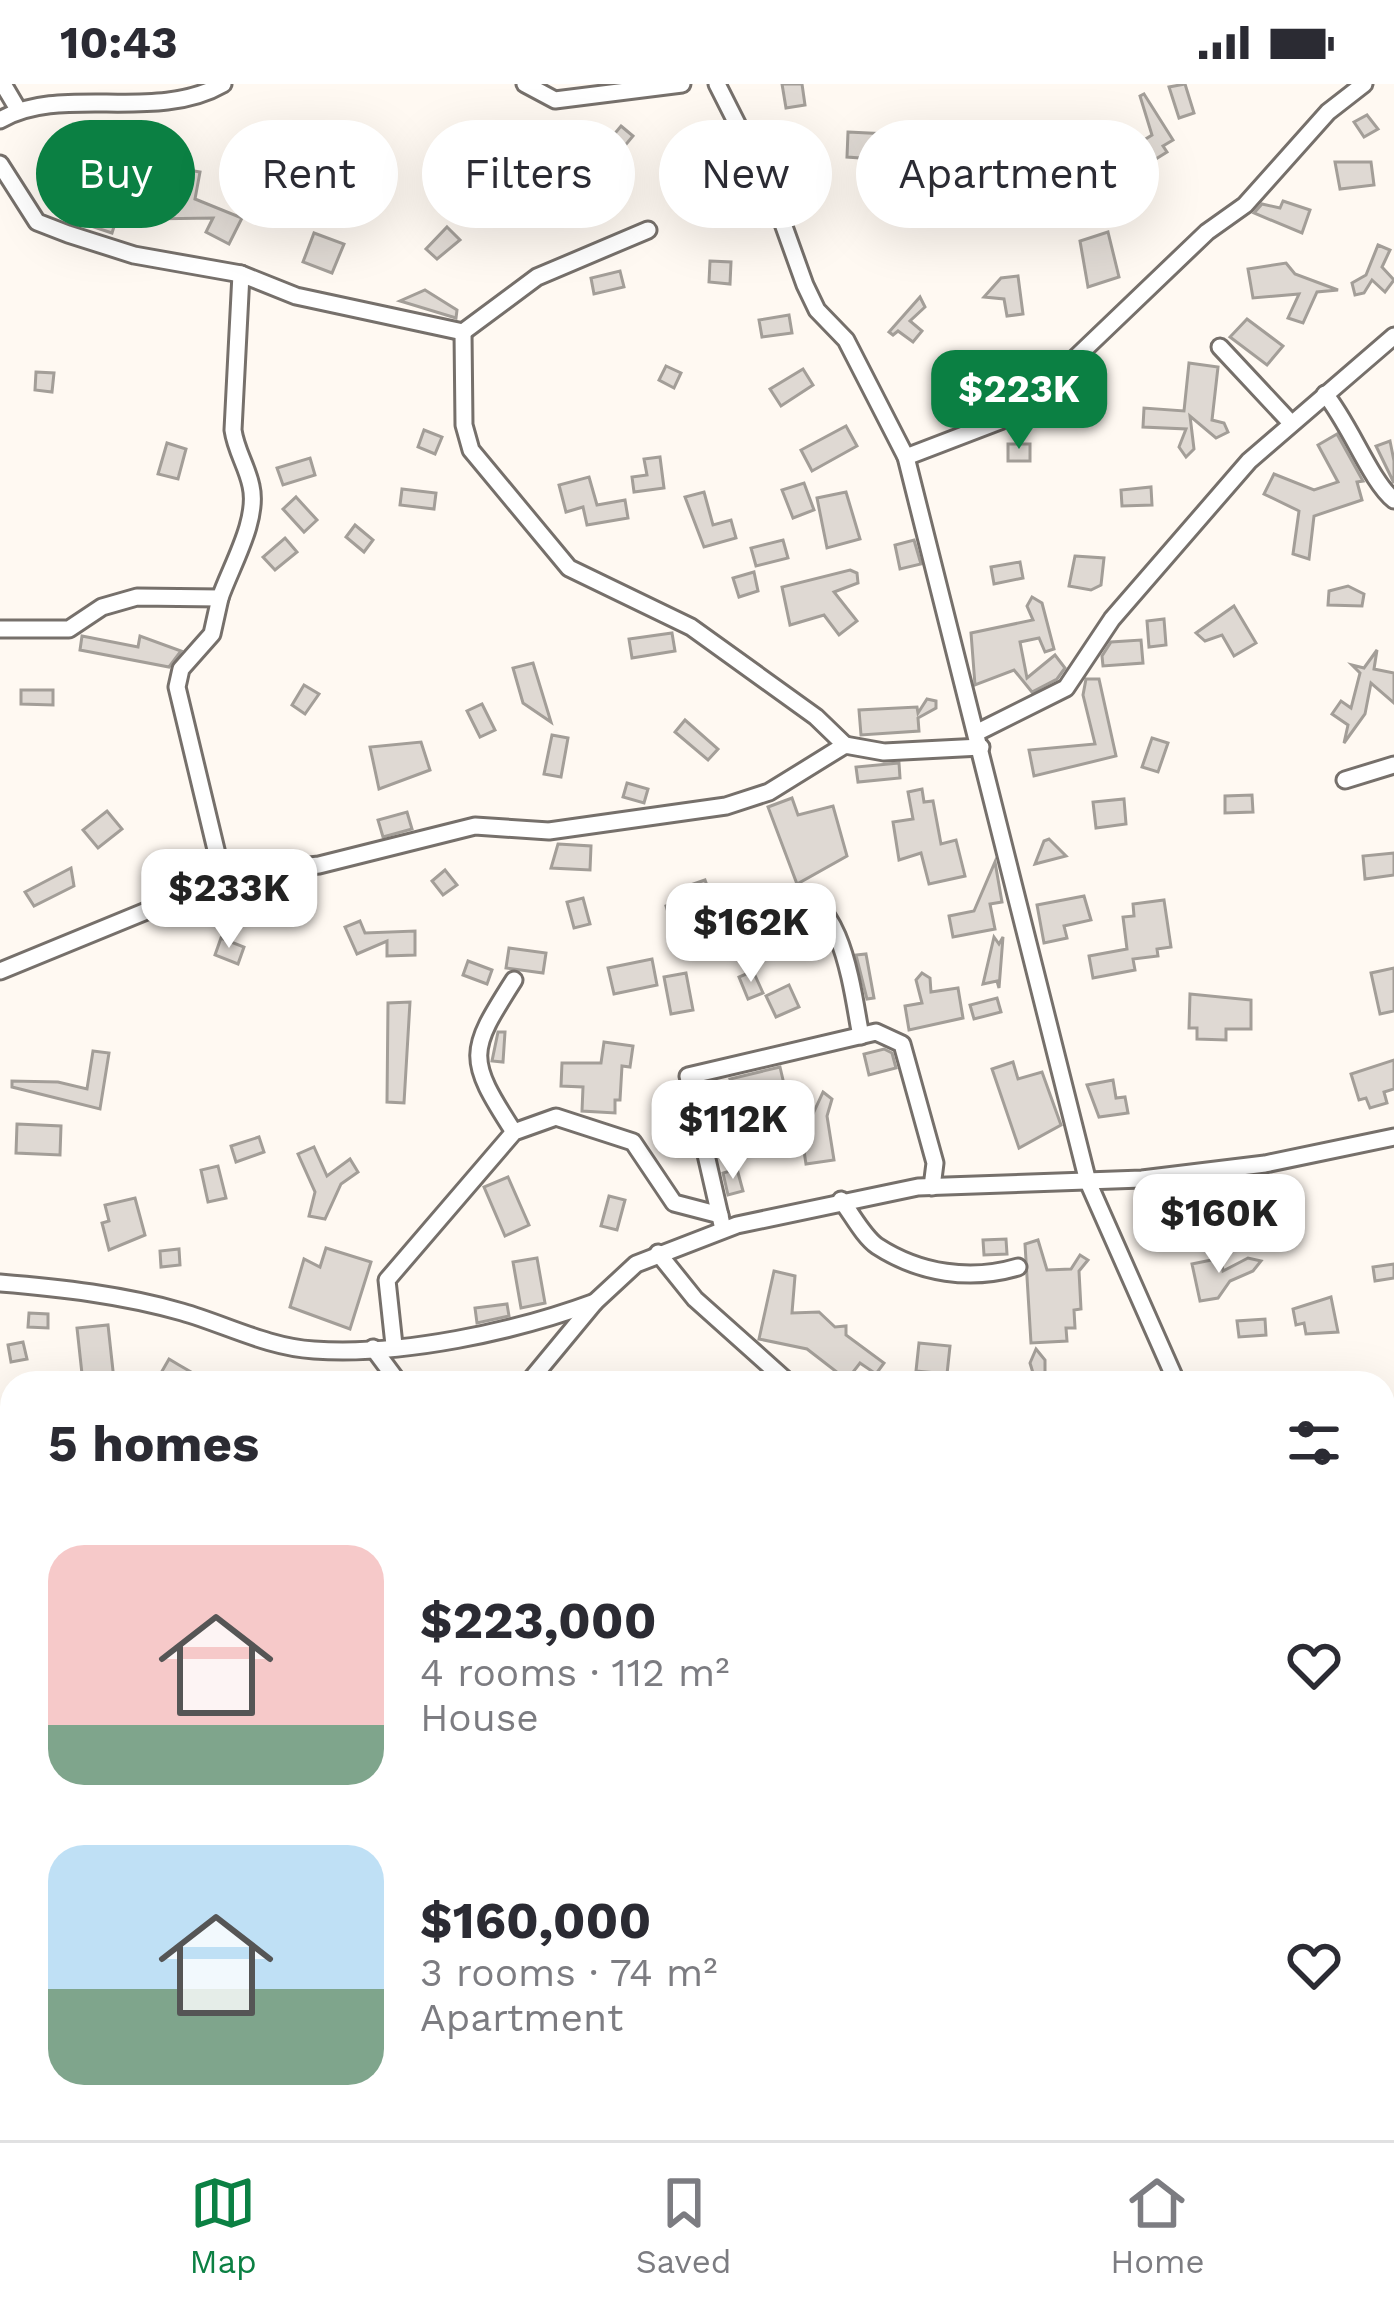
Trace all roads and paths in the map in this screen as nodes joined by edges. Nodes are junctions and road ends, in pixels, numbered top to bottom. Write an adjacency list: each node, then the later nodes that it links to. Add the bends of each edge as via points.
1 (3, 84): 7 (street)
2 (223, 84): 7 (street, via 184,101)
3 (525, 84): 4 (street, via 555,100)
4 (682, 84)
5 (717, 84): 17 (street, via 772,193 817,310 846,340)
6 (1364, 84): 17 (street, via 1328,112 1245,205 1042,389 1000,421)
7 (16, 106): 8 (street)
8 (0, 120)
9 (0, 164): 11 (street, via 37,222 134,255)
10 (647, 230): 12 (street, via 538,277)
11 (241, 274): 12 (street, via 296,296); 19 (street, via 233,430 252,507)
12 (463, 332): 22 (street, via 471,449 556,554 569,568 691,627)
13 (1394, 336): 15 (street)
14 (1220, 347): 16 (street)
15 (1325, 394): 16 (street); 18 (street)
16 (1292, 423): 21 (street, via 1112,619 1066,688)
17 (906, 457): 21 (street)
18 (1394, 500)
19 (220, 598): 20 (street, via 137,597 69,629); 25 (street, via 212,634 181,669 177,687)
20 (0, 629)
21 (979, 739): 22 (street, via 884,752); 32 (street)
22 (845, 745): 25 (street, via 769,793 726,806 549,831 475,826)
23 (1394, 765): 24 (street)
24 (1345, 780)
25 (224, 883): 27 (street)
26 (725, 925): 29 (street, via 788,896 811,899 836,925)
27 (0, 971)
28 (514, 980): 30 (street, via 478,1038 484,1086)
29 (861, 1036): 33 (street, via 902,1044 935,1163); 35 (street, via 688,1076)
30 (514, 1132): 35 (street, via 556,1117 633,1142 674,1203); 40 (street, via 387,1280)
31 (1394, 1137): 32 (street, via 1265,1164)
32 (1088, 1182): 33 (street); 45 (street)
33 (932, 1186): 34 (street)
34 (841, 1200): 35 (street); 37 (street, via 874,1244 937,1272 986,1276)
35 (721, 1222): 36 (street)
36 (658, 1253): 39 (street); 44 (street, via 695,1299)
37 (1018, 1267)
38 (0, 1283): 41 (street, via 177,1311 313,1350)
39 (595, 1302): 40 (street, via 506,1330); 43 (street)
40 (394, 1345): 41 (street)
41 (373, 1348): 42 (street)
42 (390, 1371)
43 (538, 1371)
44 (776, 1371)
45 (1172, 1371)

